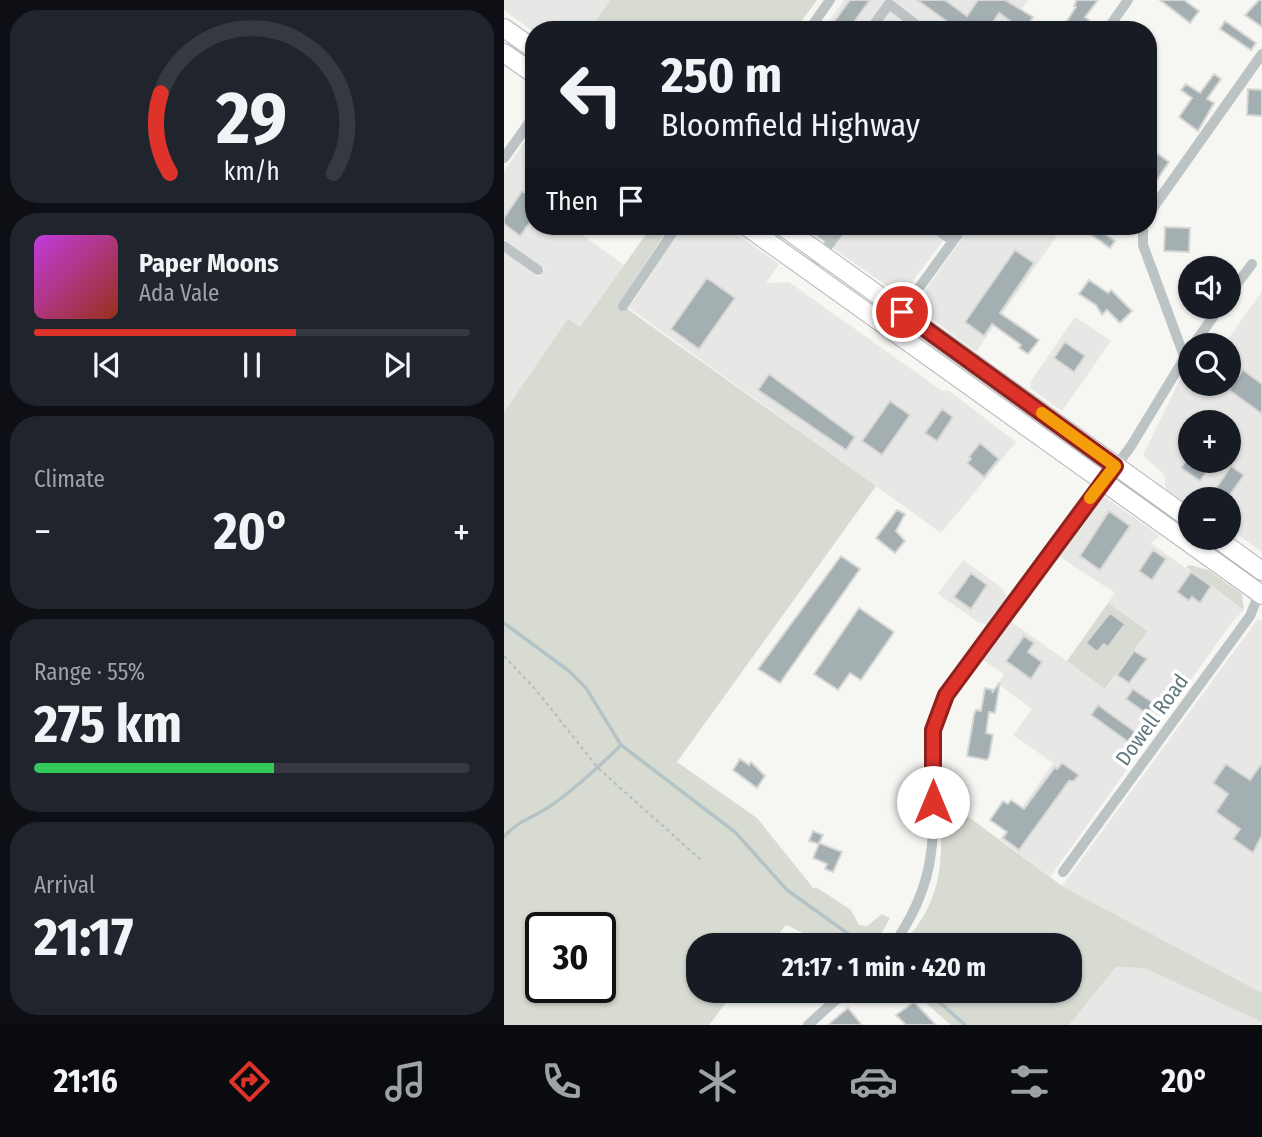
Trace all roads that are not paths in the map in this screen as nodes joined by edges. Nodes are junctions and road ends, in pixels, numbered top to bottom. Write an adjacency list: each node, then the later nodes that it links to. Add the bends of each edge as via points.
1 (830, 0): 3 (street)
2 (1128, 0): 6 (street)
3 (815, 21)
4 (877, 21): 5 (street, via 889,4)
5 (911, 21)
6 (1113, 21)
7 (504, 28): 8 (highway)
8 (525, 43)
9 (504, 53): 11 (highway)
10 (1262, 54): 14 (street)
11 (525, 68)
12 (525, 129): 13 (street)
13 (504, 158)
14 (1157, 202)
15 (671, 235): 30 (street)
16 (759, 235): 28 (highway)
17 (801, 235): 25 (highway)
18 (825, 235): 25 (street)
19 (836, 235): 25 (street)
20 (945, 235): 23 (street)
21 (957, 235): 23 (street)
22 (1143, 235): 33 (street)
23 (953, 241): 31 (street)
24 (504, 246): 27 (street)
25 (826, 247): 28 (street); 31 (highway)
26 (1252, 264): 29 (street)
27 (537, 270)
28 (809, 271): 32 (highway)
29 (1241, 279)
30 (623, 306)
31 (902, 312): 32 (street); 35 (highway)
32 (889, 329): 36 (highway)
33 (1182, 333)
34 (1178, 367): 35 (street)
35 (1115, 466): 36 (street); 37 (highway)
36 (1102, 481): 40 (highway); 41 (street, via 946,695 933,730)
37 (1178, 511)
38 (1233, 550): 39 (highway)
39 (1262, 571)
40 (1261, 591): 43 (street, Dowell Road, via 1250,616)
41 (933, 802): 42 (street); 44 (street, via 928,880 921,902)
42 (962, 820)
43 (1063, 872)
44 (901, 933)
45 (832, 1003): 46 (street)
46 (808, 1025)

